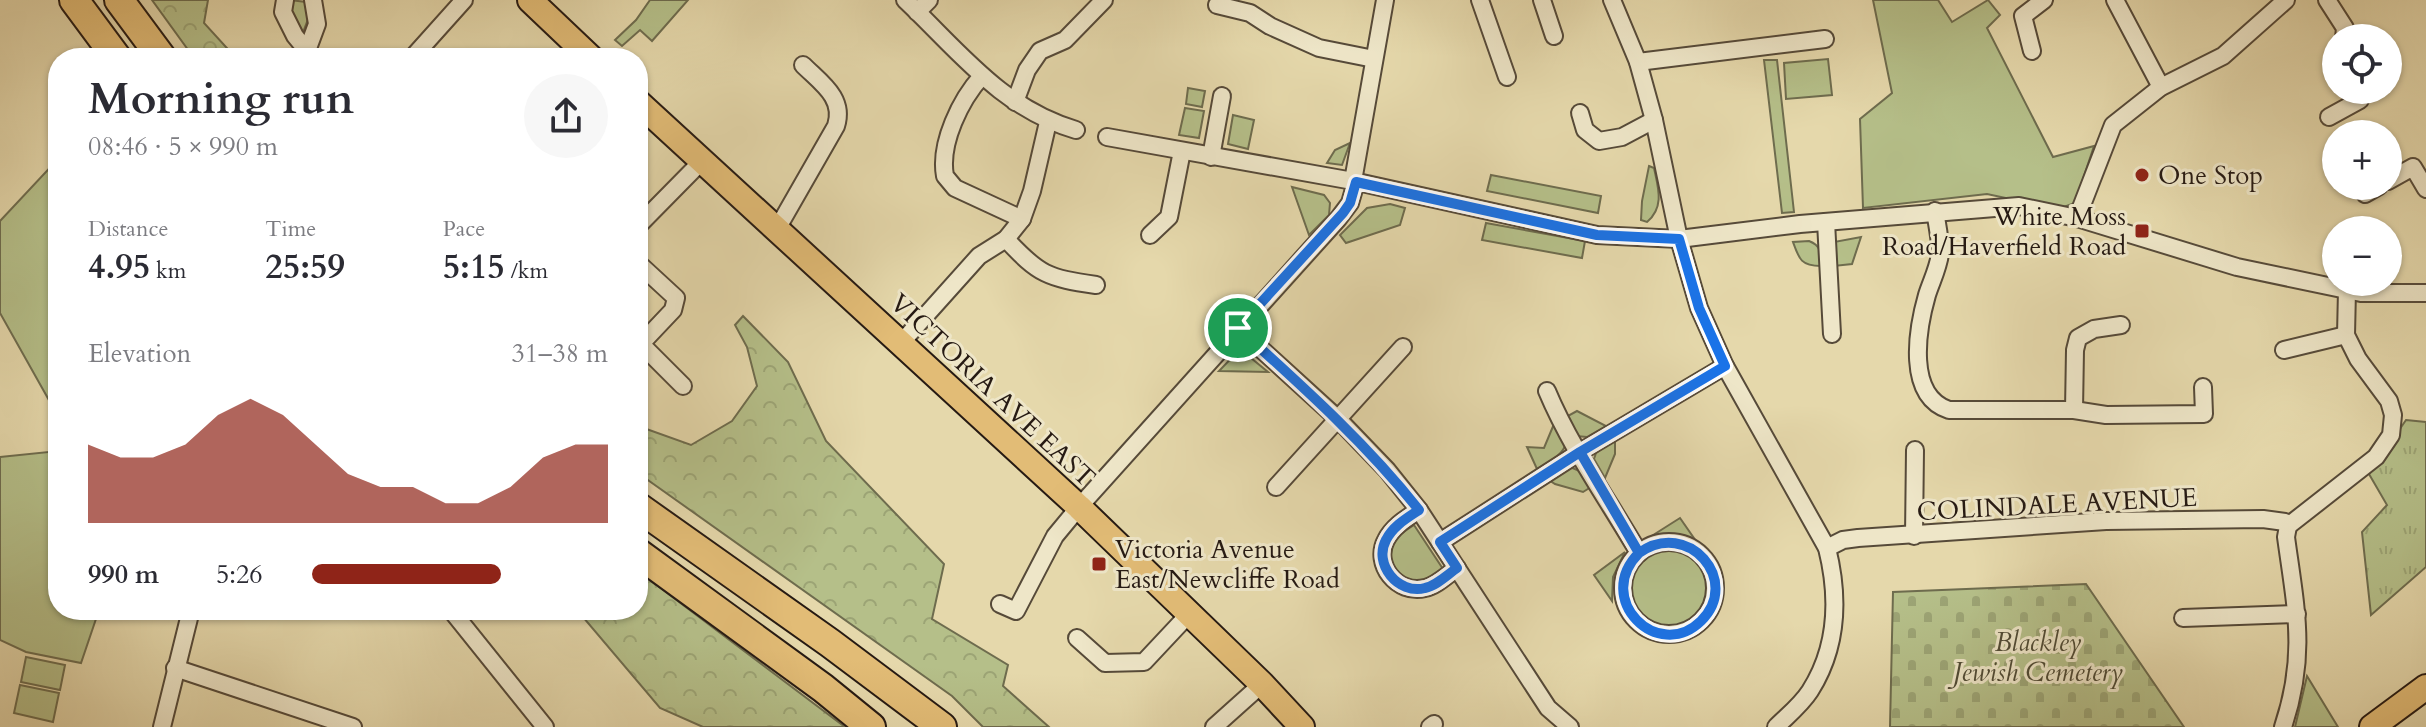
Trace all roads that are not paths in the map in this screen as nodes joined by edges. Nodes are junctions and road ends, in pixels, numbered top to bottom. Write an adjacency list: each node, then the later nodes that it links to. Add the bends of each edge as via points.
1 (74, 0): 21 (highway)
2 (119, 0): 22 (highway)
3 (285, 0): 23 (street, via 283,12)
4 (313, 0): 24 (street, via 317,24)
5 (464, 0): 25 (street)
6 (530, 0): 26 (main road)
7 (1104, 0): 35 (street, via 1065,40 1040,51)
8 (1385, 0): 28 (street)
9 (1480, 0): 32 (street)
10 (1542, 0): 19 (street)
11 (1612, 0): 29 (street)
12 (2044, 0): 27 (street, via 2023,16)
13 (2115, 0): 33 (street)
14 (2286, 0): 33 (street, via 2223,56)
15 (2327, 0): 18 (street)
16 (917, 4): 31 (street)
17 (1217, 5): 28 (street, via 1250,13 1319,48)
18 (2342, 24)
19 (1554, 36)
20 (1825, 39): 29 (street)
21 (110, 48)
22 (155, 48)
23 (306, 48)
24 (311, 48)
25 (421, 48)
26 (580, 48)
27 (2032, 51)
28 (1374, 59): 48 (street)
29 (1638, 62): 40 (street)
30 (803, 65): 55 (street, via 837,101 840,114)
31 (982, 76): 35 (street); 53 (street, via 959,109 945,176 955,188)
32 (1507, 77)
33 (2161, 87): 52 (street, via 2113,125)
34 (1222, 96): 45 (street)
35 (1015, 102): 41 (street)
36 (2353, 104): 39 (street)
37 (648, 111): 46 (main road, VICTORIA AVE EAST)
38 (1580, 113): 40 (street, via 1585,130 1599,141 1622,137)
39 (2329, 117)
40 (1654, 120): 58 (street)
41 (1048, 122): 42 (street); 53 (street)
42 (1076, 130)
43 (1107, 137): 44 (street)
44 (1182, 151): 45 (street); 56 (street, via 1169,217)
45 (1211, 157): 48 (street)
46 (702, 161): 51 (street); 55 (main road, VICTORIA AVE EAST)
47 (2402, 173): 49 (street, via 2413,167)
48 (1354, 181): 58 (street, via 1597,235); 66 (street, via 1343,213)
49 (2426, 189)
50 (1935, 211): 52 (street, via 2019,206); 54 (street); 78 (street, via 1940,253 1918,331 1922,386 1928,397 1949,410)
51 (648, 216)
52 (2077, 218): 61 (street, via 2237,267)
53 (1022, 219): 57 (street)
54 (1826, 222): 58 (street); 67 (street)
55 (777, 229): 70 (main road, VICTORIA AVE EAST)
56 (1150, 235)
57 (1006, 239): 60 (street, via 1039,271); 70 (street, via 979,256)
58 (1679, 239): 74 (street, via 1699,308)
59 (648, 272): 69 (street, via 676,298 673,310)
60 (1096, 285)
61 (2322, 285)
62 (2402, 293): 63 (street)
63 (2426, 293)
64 (2347, 296): 68 (street)
65 (2121, 325): 78 (street, via 2078,338)
66 (1238, 328): 79 (street); 83 (street)
67 (1832, 334)
68 (2346, 335): 72 (street); 86 (street, via 2389,401 2391,435 2376,457)
69 (648, 336)
70 (901, 343): 83 (main road, VICTORIA AVE EAST)
71 (1403, 347): 79 (street)
72 (2284, 350)
73 (648, 353): 75 (street)
74 (1725, 366): 81 (street); 89 (street)
75 (683, 386)
76 (2203, 387): 78 (street, via 2204,414 2106,415)
77 (1547, 391): 81 (street)
78 (2074, 410)
79 (1338, 419): 82 (street); 84 (street)
80 (1915, 450): 87 (street)
81 (1580, 452): 88 (street); 90 (street)
82 (1276, 487)
83 (1079, 507): 93 (street, via 1055,536 1016,611); 94 (main road, VICTORIA AVE EAST)
84 (1419, 510): 88 (street); 92 (street, via 1384,544 1386,571 1404,587 1422,589)
85 (648, 514): 107 (highway)
86 (2288, 526): 87 (street, COLINDALE AVENUE, via 2263,519 2106,521); 95 (street)
87 (1914, 536): 89 (street, COLINDALE AVENUE, via 1843,540)
88 (1440, 542): 92 (street)
89 (1827, 548): 111 (street, via 1836,599 1829,647 1810,691)
90 (1639, 553): 90 (street, via 1654,544 1674,542 1704,558 1715,590 1700,622 1682,632 1659,633 1630,613 1623,582)
91 (648, 560): 106 (highway)
92 (1457, 568): 110 (street, via 1548,708)
93 (1000, 604)
94 (1189, 614): 99 (street, via 1144,662 1105,663); 101 (main road, VICTORIA AVE EAST)
95 (2297, 614): 96 (street); 112 (street, via 2297,676)
96 (2183, 618)
97 (188, 620): 100 (street)
98 (459, 620): 105 (street)
99 (1077, 638)
100 (175, 668): 103 (street); 104 (street)
101 (1262, 684): 108 (street); 109 (main road, VICTORIA AVE EAST)
102 (2426, 687): 113 (main road)
103 (162, 727)
104 (353, 727)
105 (545, 727)
106 (871, 727)
107 (942, 727)
108 (1214, 727)
109 (1302, 727)
110 (1570, 727)
111 (1776, 727)
112 (2283, 727)
113 (2372, 727)

